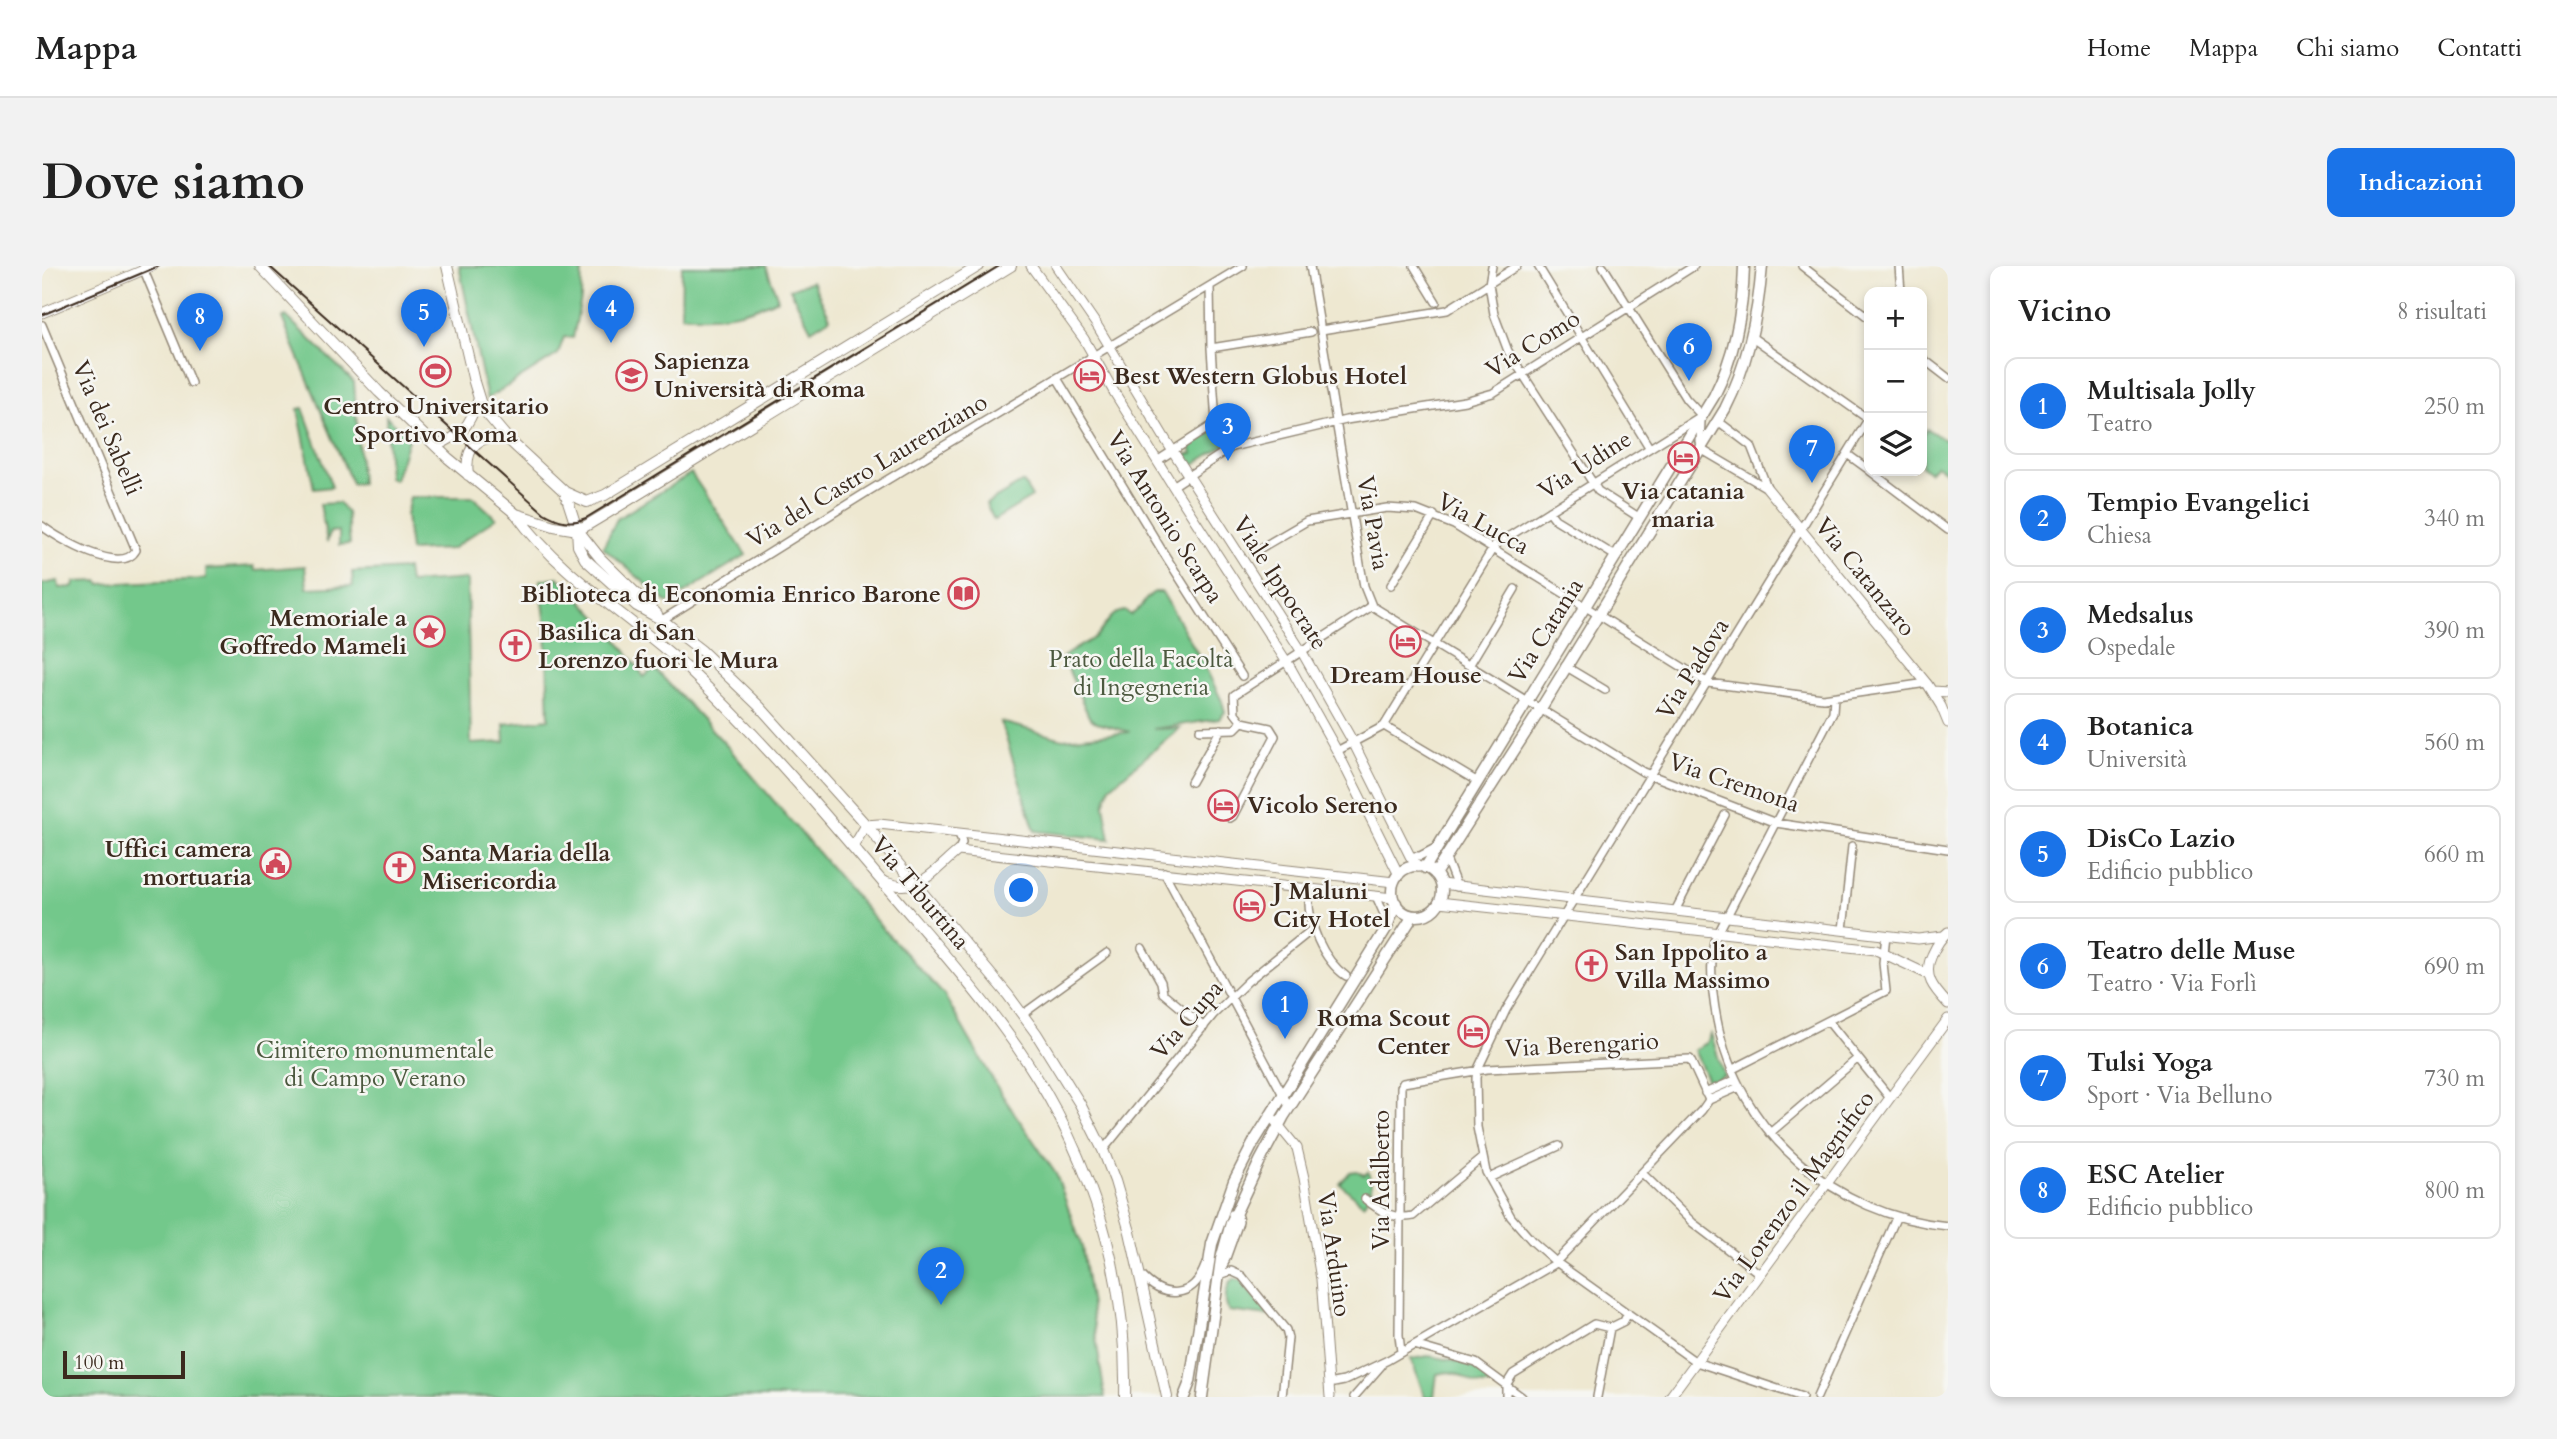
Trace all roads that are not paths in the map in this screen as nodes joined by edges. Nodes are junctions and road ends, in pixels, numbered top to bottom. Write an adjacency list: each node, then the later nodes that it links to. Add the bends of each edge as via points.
1 (260, 266): 48 (main road)
2 (447, 266): 40 (main road)
3 (979, 266): 62 (main road, via 616,488 590,502)
4 (1011, 266): 69 (main road)
5 (1031, 266): 34 (street, Viale Ippocrate)
6 (1056, 266): 32 (street, Viale Ippocrate)
7 (1243, 266): 21 (street, Via del Castro Laurenziano)
8 (1310, 266): 28 (street, Via Pavia)
9 (1414, 266): 23 (street)
10 (1492, 266): 20 (street)
11 (1517, 266): 20 (street)
12 (1538, 266): 30 (street)
13 (1603, 266): 24 (street)
14 (1694, 266): 24 (street, Via Como)
15 (1744, 266): 41 (main road, Via Catania, via 1734,344 1719,386)
16 (1762, 266): 31 (main road, Via Catania)
17 (1801, 266): 26 (street)
18 (1899, 266): 22 (street)
19 (147, 267): 25 (street); 39 (street)
20 (1489, 284): 28 (street, via 1447,310); 36 (street, via 1499,331)
21 (1210, 286): 32 (street, Via del Castro Laurenziano); 33 (street)
22 (1901, 287)
23 (1436, 302)
24 (1628, 307): 30 (street, Via Como); 41 (street)
25 (42, 313)
26 (1864, 314)
27 (42, 325): 68 (street, Via dei Sabelli, via 136,547 128,558 103,556 80,550)
28 (1321, 330): 44 (street, Via Pavia)
29 (1311, 332): 33 (street)
30 (1581, 337): 36 (street, Via Como); 50 (street)
31 (1752, 337): 42 (street); 43 (main road, Via Catania, via 1737,384)
32 (1110, 346): 34 (street, Via del Castro Laurenziano); 52 (street, Viale Ippocrate)
33 (1211, 348): 45 (street)
34 (1094, 356): 37 (street, Via del Castro Laurenziano); 54 (street, Viale Ippocrate)
35 (1927, 362): 38 (street)
36 (1523, 375): 44 (street, Via Como, via 1483,397); 59 (street)
37 (1057, 378): 80 (street, Via del Castro Laurenziano); 86 (street, Via Antonio Scarpa)
38 (1948, 378)
39 (191, 383)
40 (478, 400): 47 (main road); 48 (street, via 464,430)
41 (1701, 415): 50 (street, Via Udine); 51 (street); 67 (main road, Via Catania)
42 (1864, 415)
43 (1718, 421): 51 (main road, Via Catania); 61 (street, via 1751,446)
44 (1336, 422): 49 (street, Via Como); 65 (street, Via Pavia)
45 (1216, 423): 49 (street); 52 (street)
46 (1864, 427): 53 (street, Via Padova)
47 (509, 440): 57 (main road, via 493,437 477,443 467,458); 62 (main road)
48 (436, 446): 57 (main road)
49 (1232, 447): 56 (street, Via Como)
50 (1649, 447): 59 (street, Via Udine)
51 (1702, 449): 61 (street); 79 (main road, Via Catania)
52 (1172, 451): 54 (street); 56 (street, Viale Ippocrate)
53 (1847, 454): 55 (street); 70 (street, Via Padova)
54 (1157, 461): 60 (street, Viale Ippocrate)
55 (1864, 467)
56 (1188, 475): 60 (street, Via Como); 82 (street, Viale Ippocrate)
57 (468, 476): 64 (main road)
58 (1876, 476): 71 (street)
59 (1592, 483): 63 (street, Via Udine); 67 (street)
60 (1173, 486): 83 (street, Viale Ippocrate)
61 (1767, 488): 70 (street, Via Catanzaro)
62 (565, 492): 69 (main road, Via Tiburtina)
63 (1549, 511): 72 (street, Via Udine); 74 (street)
64 (516, 514): 69 (main road); 112 (main road, Via Tiburtina, via 543,547 732,712)
65 (1351, 514): 66 (street, Via Lucca, via 1395,508); 73 (street, Via Lucca, via 1307,521); 77 (street, Via Pavia)
66 (1434, 515): 72 (street, Via Lucca); 75 (street)
67 (1640, 518): 74 (main road, Via Catania)
68 (42, 526)
69 (577, 529): 80 (main road, Via Tiburtina, via 585,559 627,598)
70 (1802, 529): 87 (street, Via Padova); 88 (street, Via Catanzaro)
71 (1948, 530)
72 (1491, 548): 78 (street, Via Lucca); 81 (street)
73 (1254, 552)
74 (1617, 557): 78 (main road, Via Catania)
75 (1391, 585)
76 (1515, 589): 84 (street)
77 (1372, 606): 81 (street, Via Pavia); 82 (street)
78 (1586, 606): 79 (street, Via Lucca); 93 (main road, Via Catania)
79 (1598, 614): 85 (main road, Via Catania); 87 (street, Via Lucca)
80 (662, 620): 109 (main road, Via Tiburtina, via 702,650 760,707)
81 (1434, 643): 84 (street, Via Pavia); 98 (street)
82 (1302, 652): 83 (street); 101 (street, Viale Ippocrate)
83 (1286, 662): 96 (street, via 1237,690 1234,706); 102 (street, Viale Ippocrate)
84 (1470, 664): 93 (street, Via Pavia)
85 (1565, 666): 89 (street); 94 (main road, Via Catania)
86 (1242, 676)
87 (1708, 683): 92 (street); 103 (street, Via Padova)
88 (1927, 683): 90 (street, Via Catanzaro); 92 (street)
89 (1605, 690)
90 (1933, 691): 91 (street); 95 (street, Via Catanzaro)
91 (1948, 692)
92 (1834, 697): 108 (street, via 1833,712)
93 (1528, 700): 94 (street, Via Cremona); 105 (main road, Via Catania)
94 (1541, 708): 103 (street, Via Cremona); 118 (main road, Via Catania)
95 (1946, 708): 97 (street, Via Catanzaro)
96 (1242, 722): 99 (street, via 1236,729); 107 (street, via 1275,733)
97 (1948, 723)
98 (1384, 726): 101 (street); 105 (street)
99 (1222, 729): 100 (street); 104 (street)
100 (1200, 730)
101 (1353, 742): 102 (street); 117 (street, Viale Ippocrate)
102 (1338, 751): 123 (street, Viale Ippocrate)
103 (1651, 775): 108 (street, Via Cremona); 131 (street, Via Padova)
104 (1191, 782)
105 (1478, 782): 113 (main road, Via Catania)
106 (1725, 815): 134 (street)
107 (1230, 818)
108 (1776, 823): 114 (street, Via Cremona); 137 (street)
109 (866, 825): 110 (street); 112 (street); 126 (main road, Via Tiburtina)
110 (960, 833): 115 (street); 116 (street)
111 (1852, 846): 140 (street)
112 (853, 847): 125 (main road, Via Tiburtina)
113 (1438, 847): 117 (street); 119 (main road, Via Catania)
114 (1948, 849)
115 (958, 851): 120 (street); 126 (street)
116 (1125, 852): 120 (street); 121 (street)
117 (1410, 856): 119 (street, Viale Ippocrate)
118 (1446, 859): 124 (main road, Via Catania); 128 (street)
119 (1421, 867): 123 (main road, via 1408,869); 124 (main road)
120 (1123, 868): 122 (street)
121 (1299, 871): 123 (street); 127 (street)
122 (1164, 872): 127 (street); 149 (street)
123 (1397, 878): 132 (main road)
124 (1438, 879): 128 (street); 133 (main road)
125 (881, 880): 126 (street, via 903,888); 192 (main road, Via Tiburtina, via 1006,1031 1079,1155 1111,1258 1123,1341)
126 (916, 885): 151 (main road, Via Tiburtina)
127 (1297, 887): 130 (street)
128 (1457, 887): 131 (street)
129 (1309, 895): 139 (street, via 1308,914)
130 (1376, 896): 132 (street); 138 (street)
131 (1573, 900): 134 (street); 136 (street, Via Padova)
132 (1394, 901): 135 (main road); 138 (main road)
133 (1439, 902): 135 (main road, via 1430,913); 136 (street)
134 (1675, 911): 137 (street)
135 (1412, 916): 162 (main road)
136 (1564, 916): 141 (street); 156 (street, Via Padova, via 1506,1010)
137 (1727, 917): 140 (street); 141 (street)
138 (1388, 923): 159 (main road)
139 (1314, 928): 148 (street, via 1330,960); 149 (street, Via Cupa)
140 (1843, 930): 143 (street)
141 (1717, 933): 146 (street); 157 (street, via 1711,975 1720,1036)
142 (1945, 934): 143 (street, via 1923,940); 147 (street, via 1928,962)
143 (1886, 935): 146 (street)
144 (1142, 948): 154 (street, via 1163,993)
145 (1107, 953): 151 (street)
146 (1883, 953): 147 (street); 153 (street, via 1886,991)
147 (1927, 974): 150 (street)
148 (1346, 976)
149 (1231, 998): 154 (street, Via Cupa); 159 (street)
150 (1948, 1004)
151 (1023, 1014): 167 (main road, Via Tiburtina)
152 (1948, 1019): 161 (street, Via Lorenzo il Magnifico)
153 (1828, 1021): 155 (street); 157 (street)
154 (1204, 1027): 167 (street, Via Cupa)
155 (1858, 1058): 161 (street); 165 (street)
156 (1477, 1070): 160 (street, Via Berengario, via 1690,1059); 168 (street, via 1476,1121); 175 (street, Via Adalberto, via 1401,1086)
157 (1731, 1070): 158 (street)
158 (1737, 1083): 160 (street); 165 (street)
159 (1283, 1095): 162 (street); 163 (main road)
160 (1707, 1096): 169 (street, via 1702,1110)
161 (1890, 1098): 171 (street, Via Lorenzo il Magnifico)
162 (1290, 1108): 164 (main road)
163 (1270, 1115): 164 (street, Via Arduino); 173 (main road)
164 (1279, 1125): 174 (main road); 189 (street, Via Arduino, via 1297,1148 1304,1178 1321,1279)
165 (1770, 1133): 171 (street)
166 (1559, 1146): 170 (street)
167 (1103, 1150): 180 (main road, Via Tiburtina, via 1128,1221)
168 (1482, 1158): 170 (street); 175 (street, via 1413,1216)
169 (1642, 1173): 179 (street); 181 (street, via 1693,1223)
170 (1489, 1178): 179 (street, via 1520,1228)
171 (1826, 1184): 176 (street, via 1857,1203); 181 (street, Via Lorenzo il Magnifico)
172 (1365, 1199): 175 (street, via 1383,1213)
173 (1222, 1210): 174 (street); 178 (main road)
174 (1236, 1215): 182 (main road)
175 (1400, 1217): 186 (street, Via Adalberto)
176 (1896, 1218): 177 (street); 203 (street)
177 (1948, 1226)
178 (1212, 1244): 180 (street, via 1201,1276 1184,1290 1160,1291); 191 (main road)
179 (1556, 1262): 183 (street); 185 (street)
180 (1139, 1272): 193 (main road, Via Tiburtina)
181 (1760, 1274): 188 (street, Via Lorenzo il Magnifico)
182 (1219, 1275): 194 (main road); 195 (street, via 1231,1271 1242,1276 1286,1330)
183 (1629, 1313): 184 (street); 188 (street)
184 (1610, 1328): 190 (street, via 1594,1324 1513,1374); 200 (street)
185 (1414, 1345): 186 (street); 190 (street, via 1476,1363)
186 (1401, 1352): 187 (street)
187 (1388, 1360): 189 (street); 197 (street)
188 (1696, 1362): 201 (street, Via Lorenzo il Magnifico); 202 (street)
189 (1329, 1384): 196 (street, Via Arduino)
190 (1506, 1385): 198 (street); 199 (street)
191 (1186, 1392)
192 (1125, 1397)
193 (1167, 1397)
194 (1202, 1397)
195 (1282, 1397)
196 (1330, 1397)
197 (1354, 1397)
198 (1506, 1397)
199 (1522, 1397)
200 (1597, 1397)
201 (1670, 1397)
202 (1802, 1397)
203 (1817, 1397)

